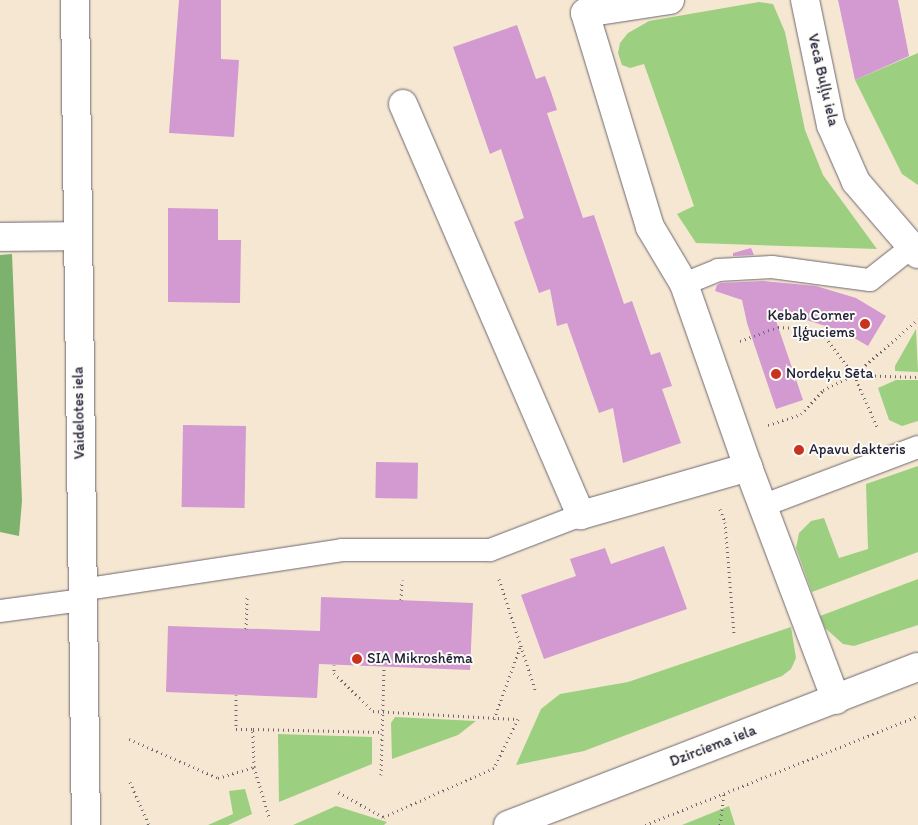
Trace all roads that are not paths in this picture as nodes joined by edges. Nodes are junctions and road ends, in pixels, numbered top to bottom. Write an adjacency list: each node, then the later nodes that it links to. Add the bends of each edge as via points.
1 (75, 0): 5 (street, Vaidelotes iela)
2 (670, 0): 8 (street, via 584,13 650,227)
3 (805, 0): 7 (street, Vecā Buļļu iela, via 831,125 856,182)
4 (403, 104): 12 (street)
5 (77, 236): 6 (street); 13 (street, Vaidelotes iela)
6 (0, 237)
7 (915, 251): 8 (lane, via 870,280 772,267 718,270)
8 (684, 284): 10 (street)
9 (918, 447): 11 (lane)
10 (748, 467): 11 (street); 12 (street)
11 (762, 506): 16 (street)
12 (581, 515): 13 (lane, via 490,550 342,550)
13 (81, 595): 14 (lane); 17 (street, Vaidelotes iela)
14 (0, 611)
15 (918, 667): 16 (street, Dzirciema iela)
16 (836, 700): 18 (street, Dzirciema iela)
17 (86, 825)
18 (508, 825)

